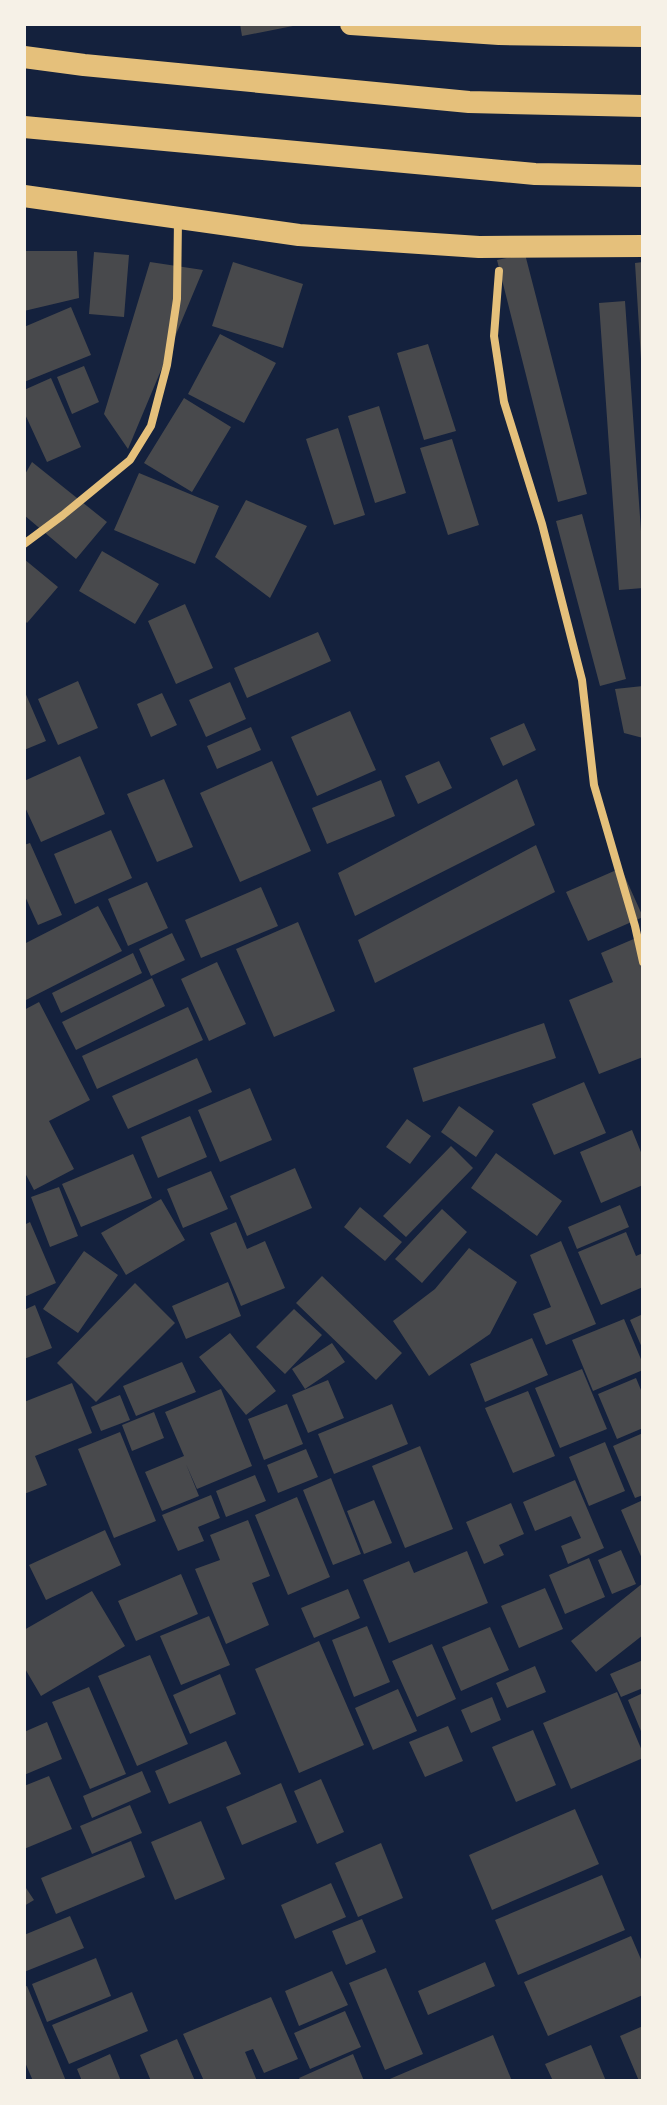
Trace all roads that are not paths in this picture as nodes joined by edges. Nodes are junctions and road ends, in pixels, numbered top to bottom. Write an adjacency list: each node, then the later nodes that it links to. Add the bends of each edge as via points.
1 (351, 24): 2 (highway)
2 (499, 29): 3 (highway)
3 (643, 36)
4 (24, 57): 5 (highway, via 469,102)
5 (643, 106)
6 (24, 127): 7 (highway, via 535,174)
7 (643, 176)
8 (24, 196): 9 (highway)
9 (178, 218): 10 (highway, via 299,235 479,247); 12 (street, via 177,299 151,426 130,460)
10 (643, 246)
11 (499, 271): 13 (street, via 494,336 504,402 582,680 594,785)
12 (24, 544)
13 (643, 962)

